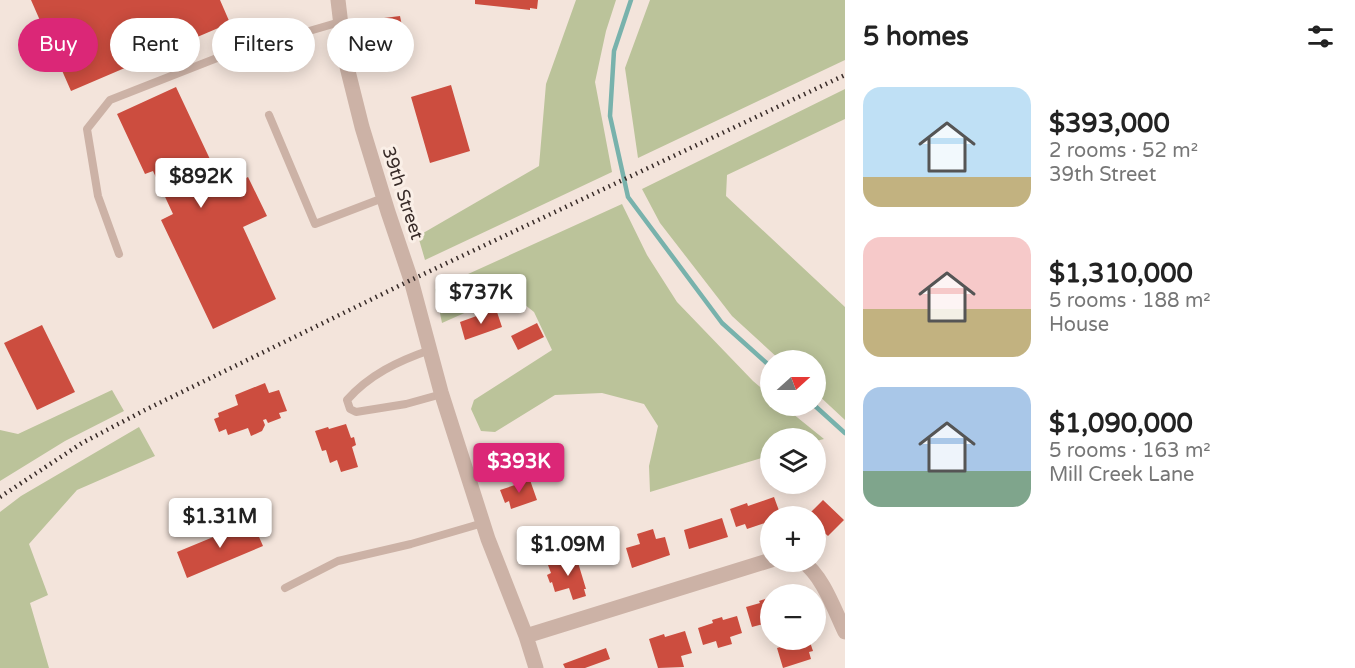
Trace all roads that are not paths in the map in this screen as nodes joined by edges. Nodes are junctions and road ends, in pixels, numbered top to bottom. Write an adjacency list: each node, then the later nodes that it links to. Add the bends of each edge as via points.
1 (338, 0): 2 (street, 39th Street)
2 (340, 18)
3 (327, 26): 7 (lane, via 217,57 110,100 87,129 98,196)
4 (348, 72): 6 (street, 39th Street)
5 (269, 115): 6 (lane, via 315,224)
6 (383, 198): 8 (street, 39th Street)
7 (119, 254)
8 (430, 350): 9 (street, 39th Street); 9 (lane, via 380,372 347,400 350,410 356,412)
9 (442, 394): 10 (street, 39th Street)
10 (483, 523): 13 (lane, via 338,561); 15 (street, 39th Street)
11 (760, 563): 15 (street)
12 (814, 572): 14 (street)
13 (285, 588)
14 (845, 632)
15 (526, 636): 16 (street, 39th Street)
16 (536, 668)

